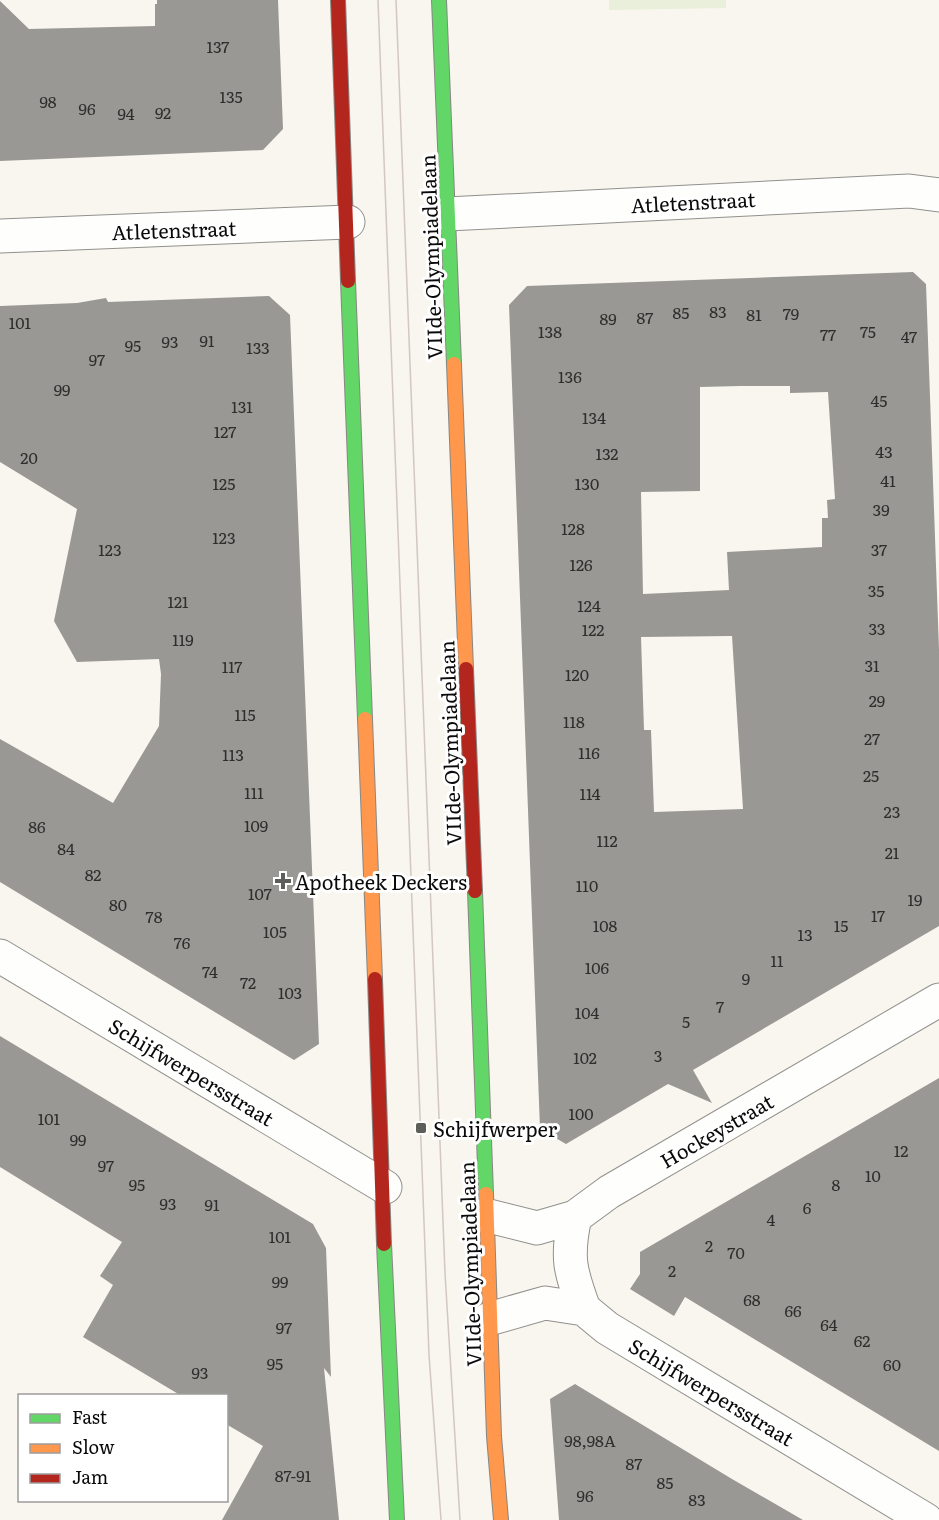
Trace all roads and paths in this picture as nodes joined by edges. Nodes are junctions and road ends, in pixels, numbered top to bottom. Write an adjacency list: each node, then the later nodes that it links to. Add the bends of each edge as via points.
1 (338, 0): 5 (main road)
2 (439, 0): 4 (main road, VIIde-Olympiadelaan)
3 (939, 195): 4 (street, Atletenstraat, via 909,190)
4 (447, 213): 10 (main road, VIIde-Olympiadelaan)
5 (348, 222): 6 (street, Atletenstraat); 9 (main road)
6 (0, 236)
7 (0, 956): 9 (street, Schijfwerpersstraat)
8 (939, 1000): 11 (street, Hockeystraat, via 609,1192)
9 (384, 1187): 14 (main road)
10 (485, 1215): 11 (street, Hockeystraat, via 537,1228); 13 (main road, VIIde-Olympiadelaan)
11 (575, 1217): 12 (street, via 568,1247 571,1275)
12 (584, 1309): 13 (street, via 545,1303); 16 (street, Schijfwerpersstraat, via 607,1328)
13 (489, 1319): 15 (main road, VIIde-Olympiadelaan)
14 (397, 1520)
15 (501, 1520)
16 (926, 1520)

